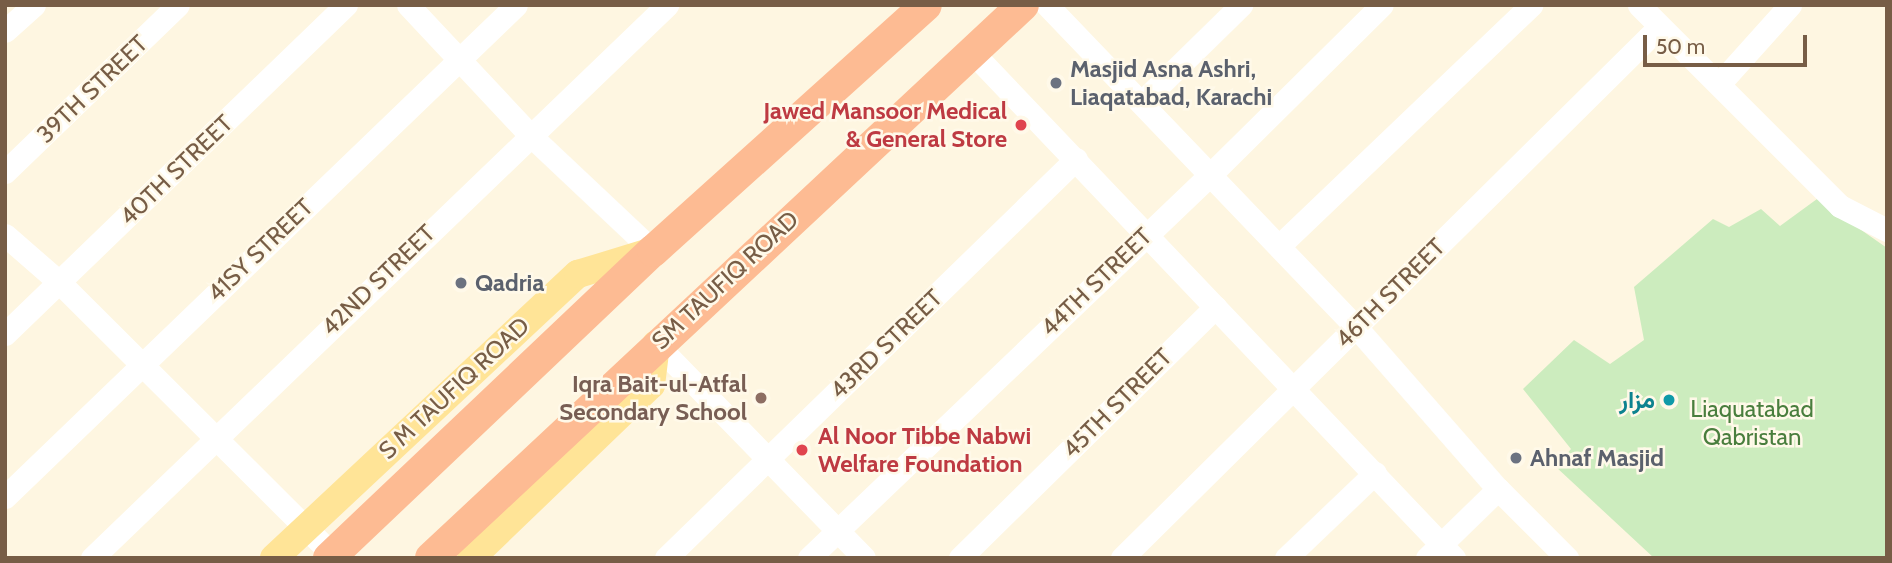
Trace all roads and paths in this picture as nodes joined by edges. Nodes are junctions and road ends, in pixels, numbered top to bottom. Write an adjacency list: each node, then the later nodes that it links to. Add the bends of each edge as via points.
1 (34, 5): 16 (street)
2 (178, 5): 23 (street, 39TH STREET)
3 (346, 5): 30 (street, 40TH STREET)
4 (408, 5): 18 (street)
5 (516, 5): 18 (street, 41SY STREET)
6 (667, 5): 21 (street, 42ND STREET)
7 (926, 5): 29 (highway)
8 (1023, 5): 17 (highway, SM TAUFIQ ROAD)
9 (1046, 5): 20 (street)
10 (1241, 5): 20 (street)
11 (1382, 5): 24 (street, 44TH STREET)
12 (1531, 5): 28 (street)
13 (1639, 5): 15 (street)
14 (1790, 5): 19 (street)
15 (1659, 27): 19 (street); 32 (street, 46TH STREET)
16 (5, 31)
17 (972, 52): 22 (street); 34 (highway, SM TAUFIQ ROAD)
18 (459, 60): 21 (street); 35 (street, 41SY STREET)
19 (1720, 83): 25 (street, via 1840,206)
20 (1142, 102): 24 (street)
21 (530, 135): 29 (street); 37 (street, 42ND STREET)
22 (1076, 159): 26 (street); 38 (street, 43RD STREET)
23 (5, 173)
24 (1210, 174): 26 (street, 44TH STREET); 28 (street)
25 (1887, 230)
26 (1146, 234): 31 (street); 43 (street, 44TH STREET)
27 (5, 235): 30 (street)
28 (1279, 246): 32 (street)
29 (653, 251): 42 (main road, S M TAUFIQ ROAD, via 578,274); 45 (highway)
30 (59, 282): 33 (street, 40TH STREET); 35 (street)
31 (1215, 307): 36 (street); 53 (street, 45TH STREET)
32 (1356, 327): 36 (street, 46TH STREET); 40 (street)
33 (5, 334)
34 (656, 344): 38 (street); 48 (highway, SM TAUFIQ ROAD); 49 (main road, via 651,386)
35 (141, 364): 37 (street); 41 (street, 41SY STREET)
36 (1293, 390): 39 (street); 54 (street, 46TH STREET)
37 (214, 438): 42 (street); 46 (street, 42ND STREET)
38 (768, 459): 43 (street); 50 (street, 43RD STREET)
39 (1375, 473): 44 (street); 55 (street)
40 (1498, 489): 44 (street); 56 (street)
41 (5, 496)
42 (305, 527): 45 (street); 47 (main road, S M TAUFIQ ROAD)
43 (837, 530): 51 (street, 44TH STREET); 52 (street)
44 (1441, 553)
45 (331, 556)
46 (92, 558)
47 (274, 558)
48 (431, 558)
49 (471, 558)
50 (666, 558)
51 (809, 558)
52 (864, 558)
53 (960, 558)
54 (1122, 558)
55 (1286, 558)
56 (1567, 558)

